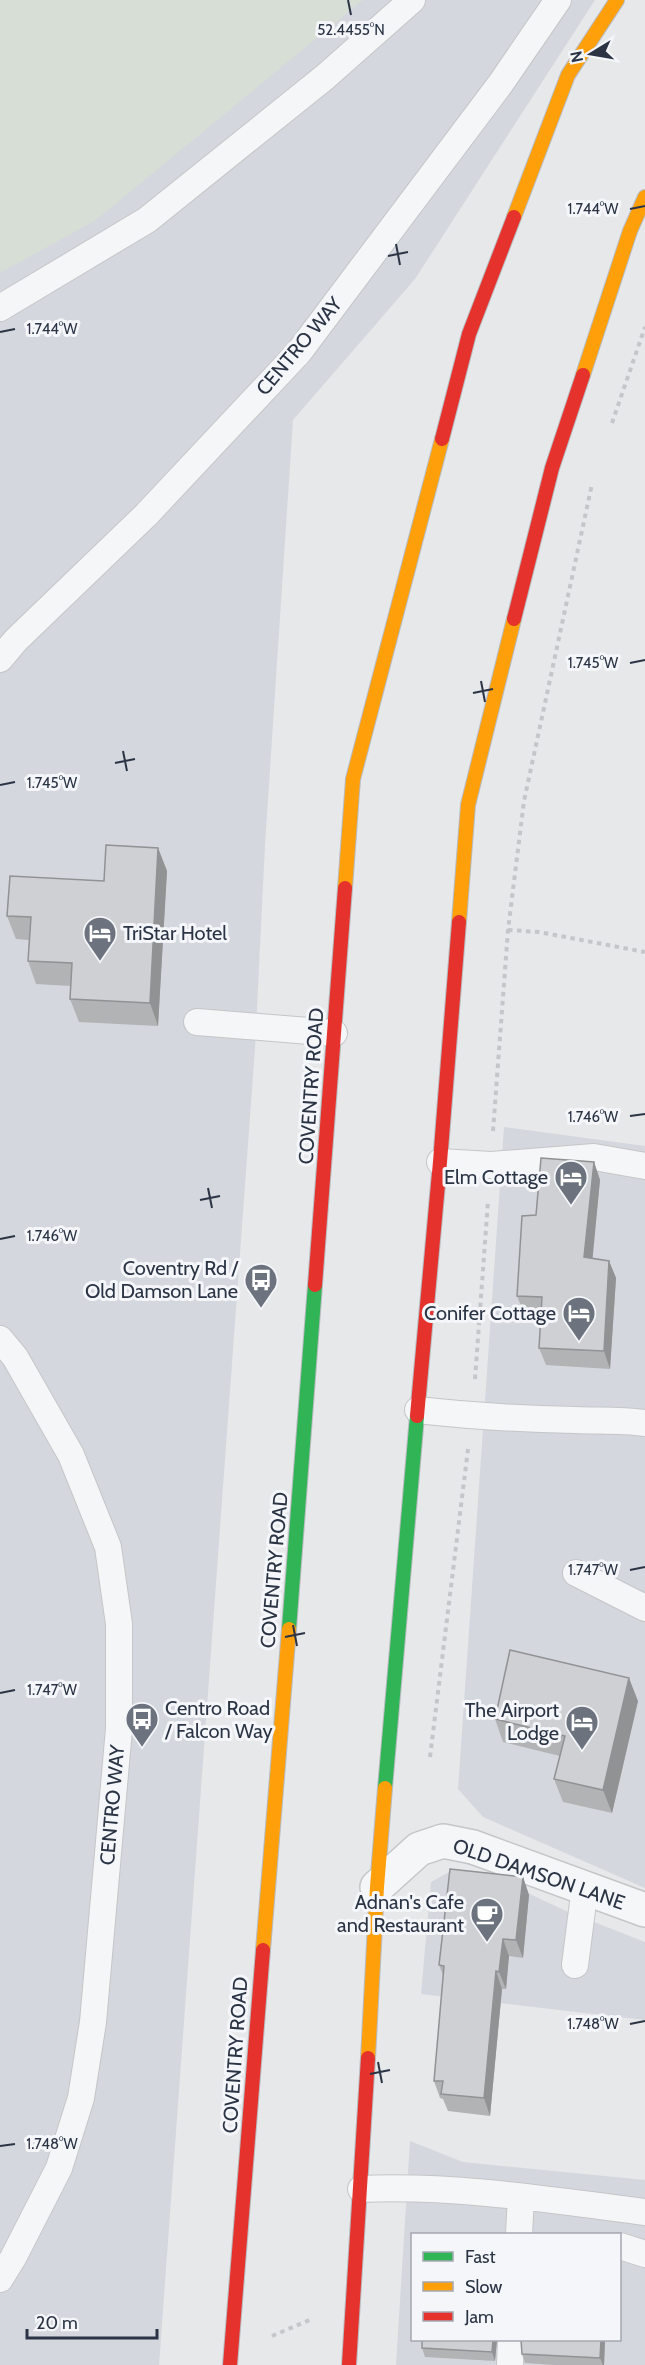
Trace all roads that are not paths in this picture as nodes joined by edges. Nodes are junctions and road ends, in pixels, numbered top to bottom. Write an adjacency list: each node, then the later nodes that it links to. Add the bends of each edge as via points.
1 (412, 0): 5 (lane, via 147,220)
2 (558, 0): 6 (lane, CENTRO WAY, via 501,83 299,352 146,515)
3 (617, 0): 8 (highway, COVENTRY ROAD, via 568,75 469,334 353,779)
4 (645, 197): 9 (highway, via 630,231 552,468 468,806)
5 (0, 308)
6 (0, 659)
7 (197, 1022): 8 (lane)
8 (334, 1033): 28 (highway, COVENTRY ROAD)
9 (440, 1162): 10 (lane, via 491,1165 594,1157); 12 (highway)
10 (645, 1166)
11 (0, 1339): 26 (lane, CENTRO WAY, via 15,1357 71,1455 108,1547 119,1624 119,1730 93,2022 81,2098 58,2168)
12 (418, 1410): 13 (lane); 16 (highway)
13 (645, 1423)
14 (576, 1573): 15 (lane)
15 (645, 1608)
16 (377, 1887): 17 (street, OLD DAMSON LANE, via 419,1848 443,1841 473,1847); 20 (highway)
17 (585, 1887): 18 (street, OLD DAMSON LANE); 19 (lane)
18 (645, 1910)
19 (575, 1965)
20 (361, 2189): 21 (lane, via 398,2187); 29 (highway)
21 (521, 2197): 22 (lane); 23 (lane)
22 (645, 2212)
23 (519, 2233)
24 (621, 2246): 25 (lane)
25 (645, 2254)
26 (0, 2279)
27 (512, 2341): 30 (lane)
28 (231, 2358)
29 (349, 2365)
30 (510, 2365)

